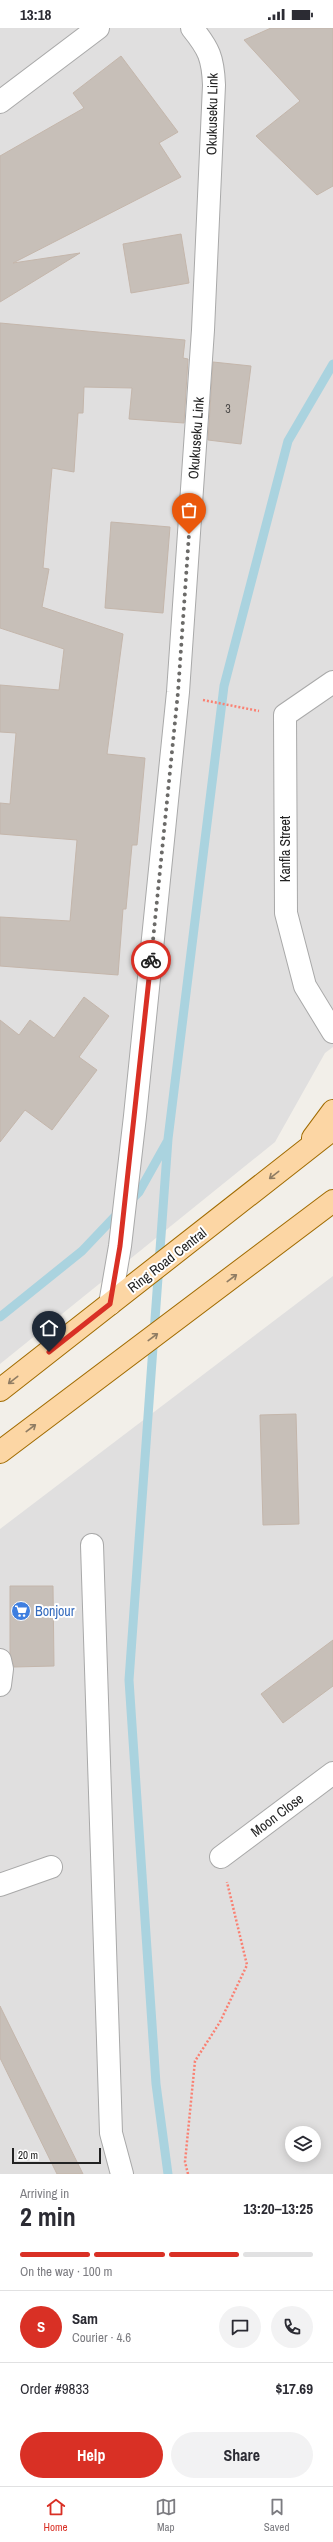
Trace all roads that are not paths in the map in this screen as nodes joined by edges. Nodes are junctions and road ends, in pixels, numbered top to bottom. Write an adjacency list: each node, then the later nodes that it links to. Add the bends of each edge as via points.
1 (98, 28): 3 (street)
2 (192, 28): 10 (street, Okukuseku Link, via 206,44 213,60 214,85 203,330 178,692 135,1116 120,1246)
3 (0, 102)
4 (333, 682): 5 (street, Kanfla Street, via 285,715 285,762 286,913 305,986)
5 (333, 1032)
6 (333, 1111): 8 (main road)
7 (333, 1129): 8 (main road, Ring Road Central)
8 (304, 1151): 10 (main road, Ring Road Central, one-way to 10)
9 (333, 1201): 12 (main road, one-way to 9)
10 (110, 1304): 11 (main road, Ring Road Central, one-way to 11)
11 (0, 1390)
12 (0, 1452)
13 (92, 1545): 20 (street, via 111,2133)
14 (0, 1660): 15 (street)
15 (0, 1685)
16 (333, 1773): 17 (street, Moon Close)
17 (221, 1857)
18 (51, 1866): 19 (street)
19 (0, 1885)
20 (122, 2174)

